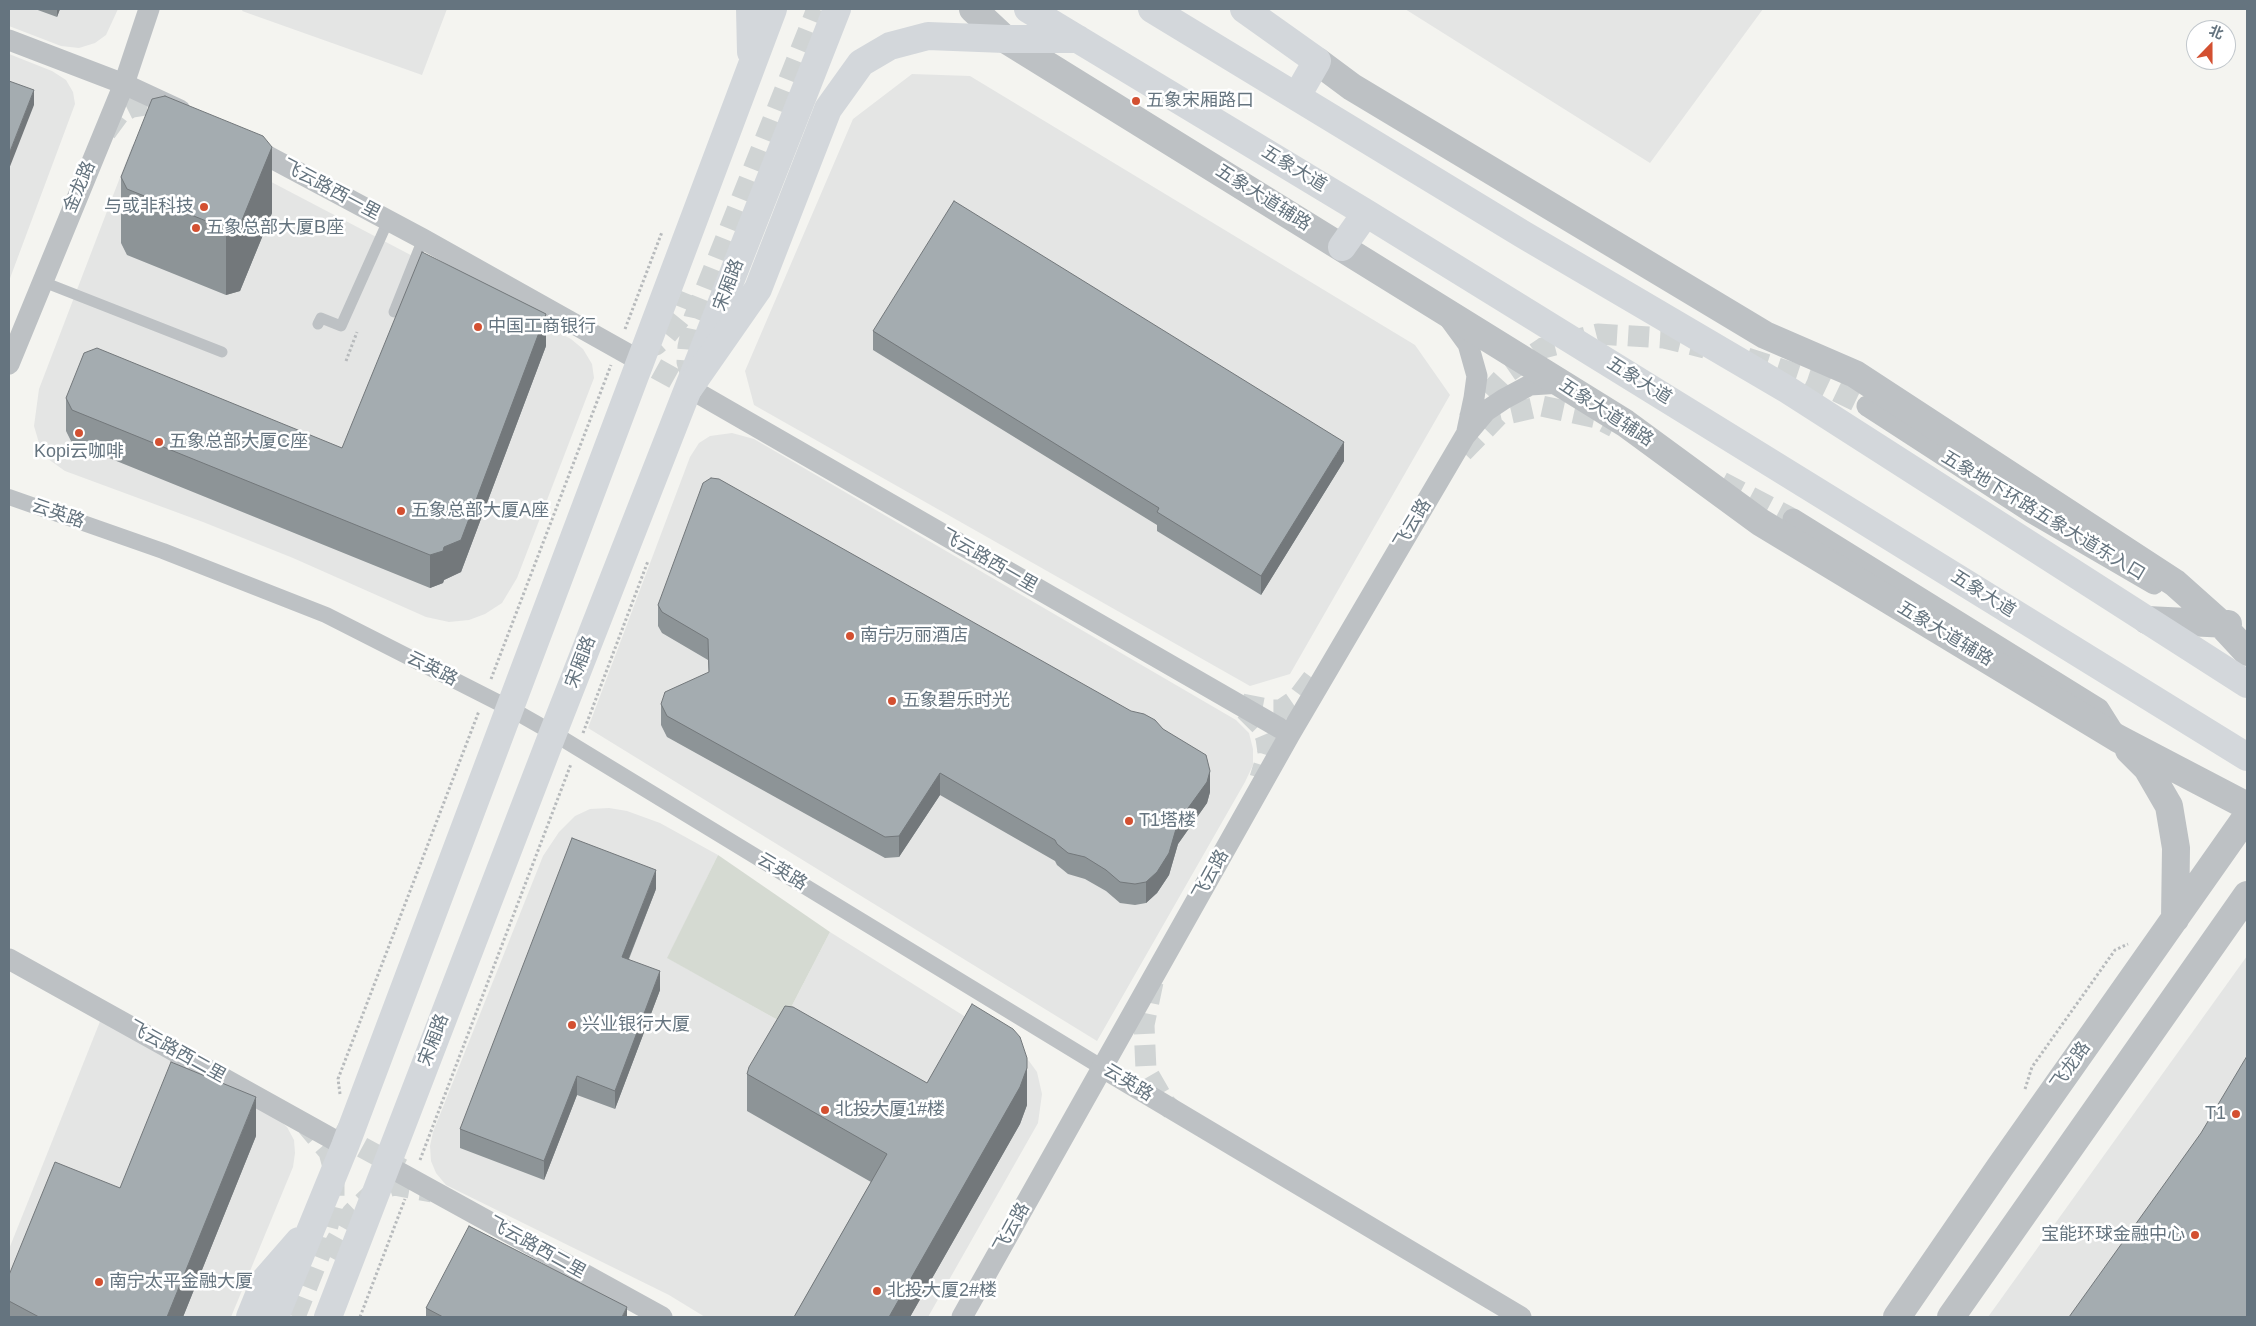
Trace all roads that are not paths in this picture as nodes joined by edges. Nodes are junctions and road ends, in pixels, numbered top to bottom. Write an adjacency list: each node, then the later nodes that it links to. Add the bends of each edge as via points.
1 (149, 9): 14 (street, 金龙路)
2 (750, 9): 13 (main road)
3 (773, 9): 13 (main road)
4 (837, 9): 31 (main road, 宋厢路)
5 (973, 9): 9 (street, 五象大道辅路)
6 (1028, 9): 10 (main road, 五象大道)
7 (1152, 9): 15 (main road)
8 (1244, 9): 12 (main road)
9 (1005, 39): 10 (main road); 21 (street, 五象大道辅路); 31 (main road, via 928,36 890,46 861,63 828,109 758,288)
10 (1079, 39): 18 (main road, 五象大道)
11 (9, 40): 14 (street)
12 (1317, 61): 15 (main road); 37 (street, via 1352,87 1765,335 1855,374)
13 (751, 69): 28 (main road)
14 (124, 84): 16 (street); 22 (street, 金龙路)
15 (1297, 96): 36 (main road, via 1524,235 1788,390)
16 (197, 118)
17 (232, 137): 19 (street, 飞云路西一里)
18 (1366, 213): 21 (main road); 44 (main road, 五象大道)
19 (391, 222): 20 (street, 飞云路西一里); 25 (lane, via 341,326 321,318); 26 (lane, via 346,328)
20 (423, 239): 24 (lane); 28 (street, 飞云路西一里)
21 (1342, 248): 23 (street, 五象大道辅路)
22 (41, 281): 27 (lane); 29 (street, 金龙路)
23 (1444, 310): 30 (street, 五象大道辅路); 33 (street, 飞云路, via 1468,344 1477,376)
24 (394, 312)
25 (318, 324)
26 (354, 332)
27 (222, 352)
28 (642, 362): 40 (main road)
29 (9, 364)
30 (1561, 383): 33 (street, 飞云路, via 1530,385 1504,399 1486,411); 43 (street, 五象大道辅路, via 1625,423 1760,522)
31 (689, 388): 41 (main road, 宋厢路); 42 (street, 飞云路西一里)
32 (1867, 406): 37 (street, 五象地下环路五象大道东入口, via 2032,512)
33 (1465, 436): 42 (street, 飞云路)
34 (9, 497): 40 (street, 云英路, via 163,551 326,615)
35 (1793, 519): 43 (street, via 2100,709)
36 (2147, 620): 37 (street); 39 (main road)
37 (2234, 624): 38 (street)
38 (2247, 652)
39 (2247, 684)
40 (509, 708): 41 (street, 云英路); 51 (main road)
41 (553, 733): 50 (street, 云英路); 52 (main road, 宋厢路)
42 (1290, 734): 50 (street, 飞云路)
43 (2117, 738): 45 (street, 五象大道辅路); 48 (street, via 2147,768 2169,806 2176,848)
44 (2247, 756)
45 (2247, 806)
46 (2247, 816): 48 (street, 飞龙路)
47 (2244, 907): 61 (street)
48 (2175, 919): 60 (street, 飞龙路)
49 (9, 958): 51 (street, 飞云路西二里)
50 (1103, 1068): 58 (street, 飞云路); 59 (street, 云英路)
51 (345, 1146): 53 (main road)
52 (386, 1165): 56 (main road, 宋厢路); 57 (street, 飞云路西二里)
53 (313, 1225): 54 (main road, via 265,1280); 55 (main road)
54 (250, 1317)
55 (275, 1317)
56 (328, 1317)
57 (662, 1317)
58 (962, 1317)
59 (1521, 1317)
60 (1897, 1317)
61 (1951, 1317)

